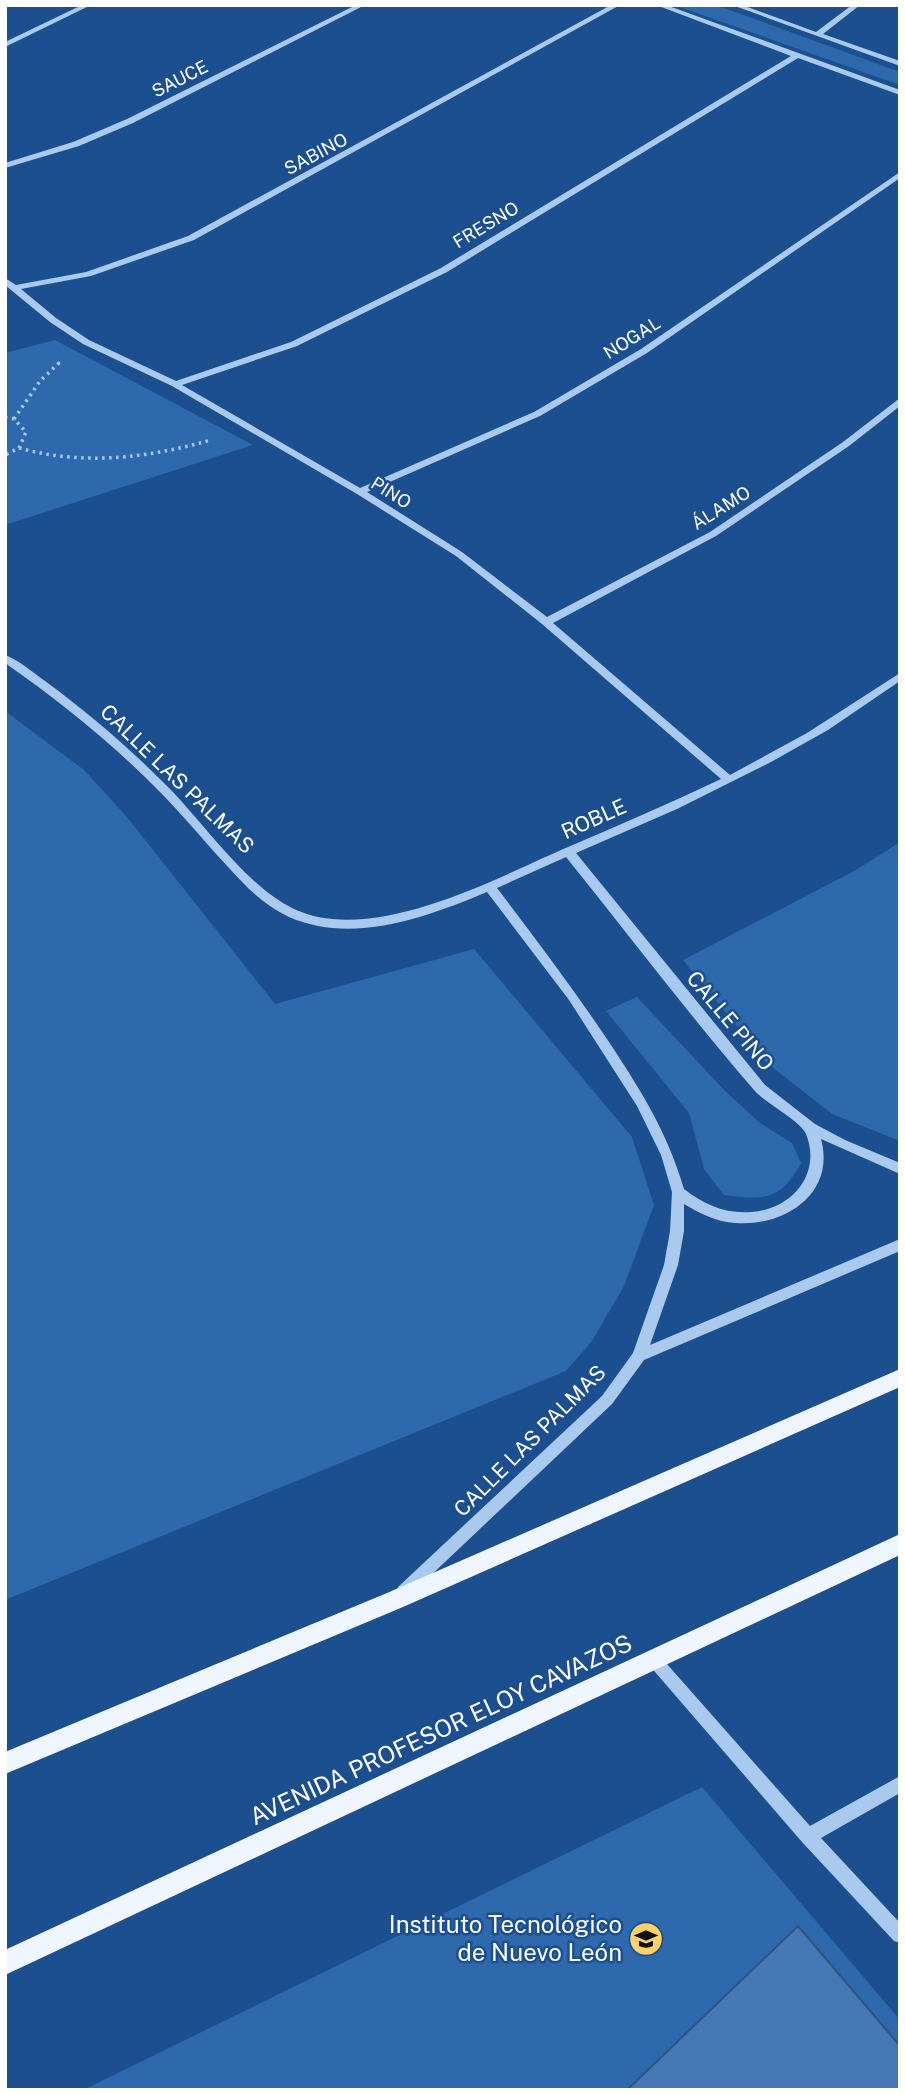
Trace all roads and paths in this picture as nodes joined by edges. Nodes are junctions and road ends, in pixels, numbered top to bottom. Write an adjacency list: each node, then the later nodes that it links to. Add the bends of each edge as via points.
1 (88, 5): 8 (street)
2 (362, 5): 12 (street, SAUCE, via 118,127)
3 (617, 5): 15 (street, SABINO, via 191,238 88,274)
4 (659, 5): 9 (street)
5 (735, 5): 7 (street)
6 (857, 5): 7 (street)
7 (818, 34): 10 (street)
8 (5, 45)
9 (796, 56): 11 (street); 17 (street, FRESNO, via 444,270 294,344)
10 (900, 64)
11 (900, 93)
12 (5, 166)
13 (900, 174): 24 (street, NOGAL, via 597,379 537,414)
14 (5, 280): 15 (street, PINO)
15 (14, 288): 16 (street, PINO)
16 (86, 342): 17 (street, PINO); 20 (path, via 48,372)
17 (175, 384): 21 (street, PINO)
18 (900, 401): 25 (street, ÁLAMO, via 846,444 713,534)
19 (5, 417): 20 (path)
20 (14, 419): 22 (path, via 26,432)
21 (250, 428): 22 (path, via 168,454 63,458); 24 (street, PINO)
22 (19, 448): 23 (path)
23 (5, 455)
24 (360, 492): 25 (street, PINO, via 459,554)
25 (546, 622): 28 (street, PINO)
26 (5, 658): 31 (street, CALLE LAS PALMAS, via 104,734)
27 (900, 676): 28 (street, ROBLE, via 799,743)
28 (728, 779): 29 (street, ROBLE)
29 (568, 852): 30 (street, ROBLE); 32 (street, CALLE PINO, via 736,1062 761,1089)
30 (489, 886): 31 (street, ROBLE, via 366,923 305,919); 34 (street, CALLE LAS PALMAS, via 615,1056 667,1155)
31 (282, 909)
32 (811, 1128): 33 (street, CALLE PINO); 34 (street, via 820,1159 816,1176 808,1191 776,1213 735,1218 705,1209)
33 (900, 1169)
34 (678, 1192): 36 (street, CALLE LAS PALMAS, via 671,1265)
35 (900, 1245): 36 (street)
36 (639, 1356): 39 (street, CALLE LAS PALMAS, via 607,1400)
37 (900, 1378): 39 (main road)
38 (900, 1544): 40 (main road, AVENIDA PROFESOR ELOY CAVAZOS)
39 (395, 1600): 41 (main road)
40 (654, 1660): 43 (street); 45 (main road, AVENIDA PROFESOR ELOY CAVAZOS)
41 (5, 1763)
42 (900, 1784): 43 (street)
43 (808, 1836): 44 (street)
44 (900, 1935)
45 (5, 1964)

